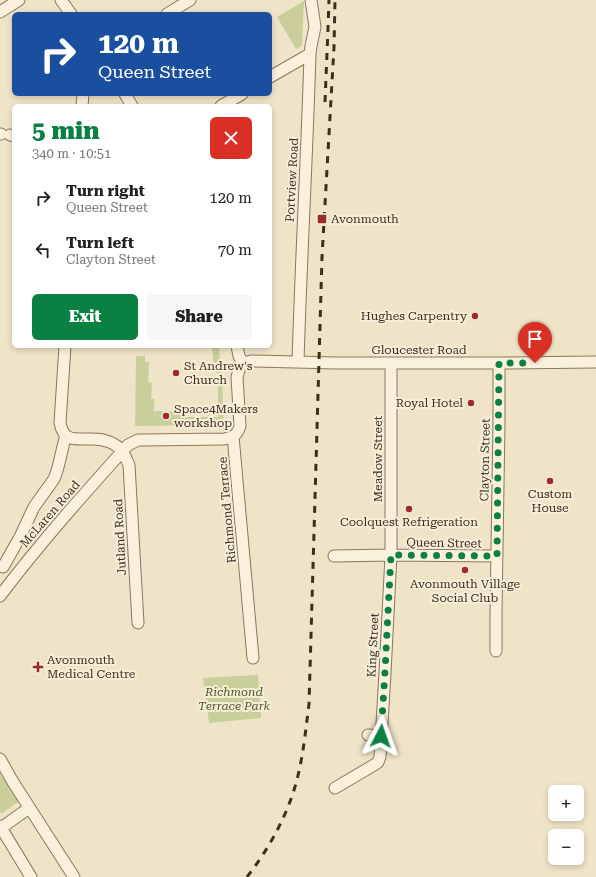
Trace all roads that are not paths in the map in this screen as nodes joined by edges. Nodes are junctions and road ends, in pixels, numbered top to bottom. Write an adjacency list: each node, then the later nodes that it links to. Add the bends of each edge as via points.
1 (19, 0): 5 (street)
2 (61, 0): 6 (street)
3 (190, 0): 7 (street)
4 (311, 0): 8 (street, Portview Road, via 315,27)
5 (0, 12)
6 (70, 12)
7 (169, 12)
8 (310, 54): 9 (street); 14 (street, Portview Road)
9 (272, 76)
10 (238, 96): 11 (street)
11 (224, 104)
12 (66, 348): 19 (street, via 60,423)
13 (238, 348): 16 (street)
14 (298, 362): 16 (street, Gloucester Road); 17 (street, Gloucester Road)
15 (596, 362): 18 (street, Gloucester Road)
16 (243, 363): 20 (street, Richmond Terrace, via 237,377 240,426)
17 (391, 363): 18 (street, Gloucester Road); 22 (street, Meadow Street)
18 (499, 363): 24 (street, Clayton Street)
19 (66, 436): 21 (street, via 73,439 104,440); 25 (street, via 56,475 34,507)
20 (234, 436): 21 (street, McLaren Road, via 224,439 145,440 133,442); 29 (street, Richmond Terrace)
21 (122, 451): 26 (street, McLaren Road, via 65,515); 27 (street, Jutland Road, via 129,465)
22 (391, 555): 23 (street, Queen Street); 24 (street, Queen Street); 31 (street, King Street)
23 (334, 556)
24 (497, 556): 28 (street, Clayton Street)
25 (3, 567)
26 (0, 596)
27 (138, 623)
28 (496, 651)
29 (253, 658)
30 (368, 735): 31 (street)
31 (381, 736): 33 (street, King Street, via 378,762)
32 (0, 759): 34 (street)
33 (335, 788)
34 (29, 808): 35 (street); 37 (street)
35 (0, 827): 36 (street)
36 (31, 877)
37 (74, 877)

